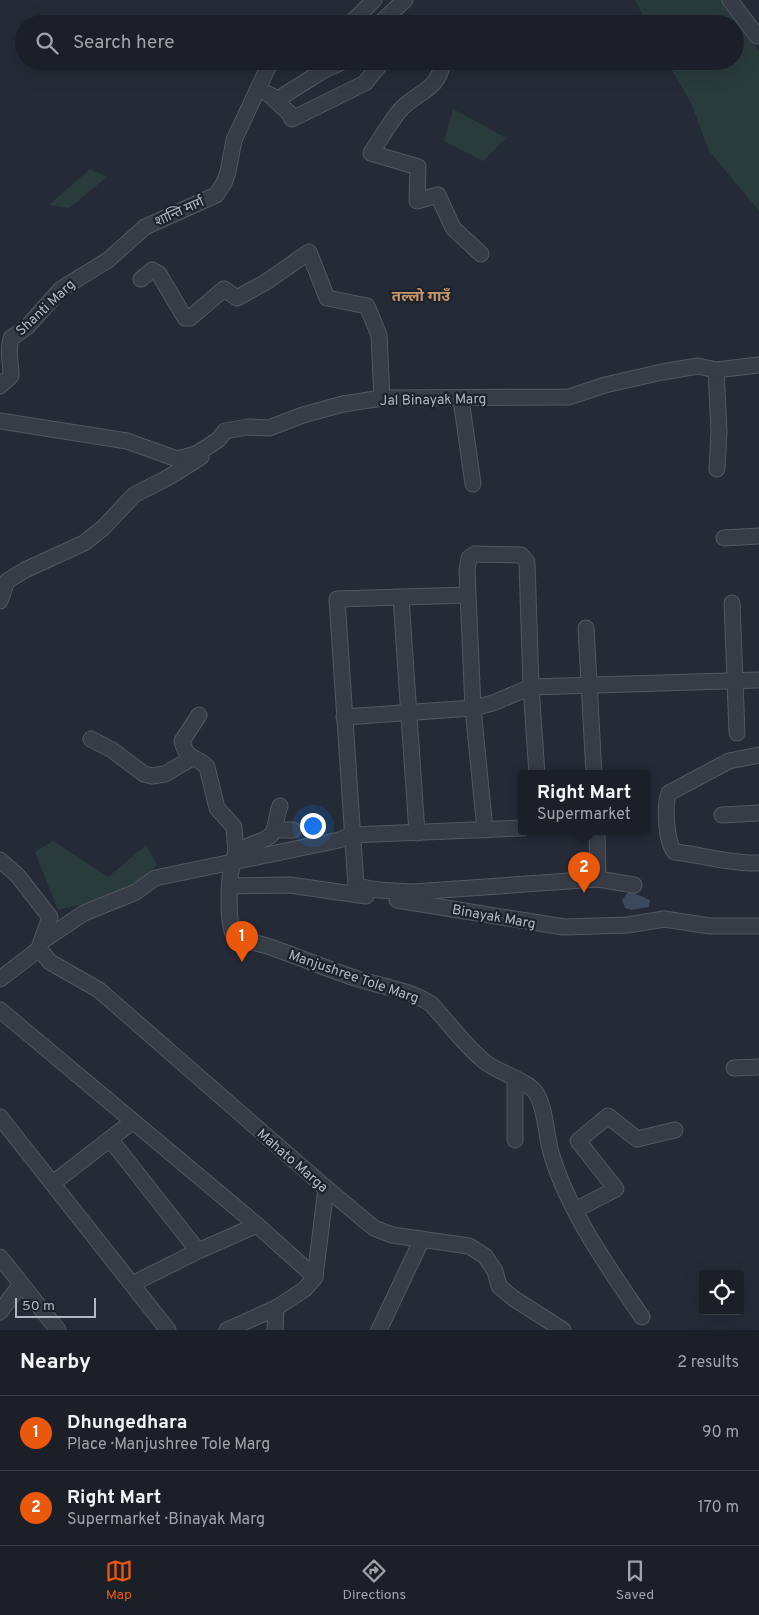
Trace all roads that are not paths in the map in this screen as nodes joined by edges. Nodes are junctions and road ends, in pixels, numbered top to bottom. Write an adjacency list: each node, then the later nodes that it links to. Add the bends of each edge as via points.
1 (374, 0): 4 (street)
2 (405, 0): 5 (street)
3 (730, 0): 6 (street)
4 (359, 15)
5 (389, 15)
6 (741, 15)
7 (744, 19): 8 (street)
8 (757, 36)
9 (269, 70): 13 (street, शान्ति मार्ग)
10 (324, 70): 13 (street, via 278,99)
11 (376, 70): 13 (street, via 365,83 292,119)
12 (442, 70): 14 (street, via 430,89 402,108 371,153 418,167 417,201 438,195 453,228)
13 (264, 91): 15 (street, शान्ति मार्ग, via 234,140 224,183 216,195 145,227 115,255)
14 (481, 254)
15 (100, 263): 19 (street, Shanti Marg, via 61,289 27,326 11,338 8,354 11,376)
16 (141, 279): 20 (street, via 152,270 159,274 185,318 190,318 224,289 236,298 309,252 327,298 367,306 379,335)
17 (759, 365): 18 (street, Jal Binayak Marg)
18 (716, 370): 21 (street, Jal Binayak Marg, via 698,366 662,372 569,397); 24 (street)
19 (0, 386)
20 (382, 398): 21 (street, Jal Binayak Marg); 23 (street, Jal Binayak Marg, via 343,404 269,428 225,431)
21 (461, 399): 25 (street)
22 (0, 421): 23 (street, Jal Binayak Marg, via 127,441 177,459 196,454)
23 (218, 440): 30 (street, via 208,452 134,495 84,543 7,581)
24 (717, 469)
25 (473, 484)
26 (759, 536): 27 (street)
27 (724, 538)
28 (467, 595): 29 (street); 36 (street, via 466,570 472,556 524,556 529,596); 37 (street)
29 (401, 598): 38 (street); 40 (street, via 337,599)
30 (0, 601)
31 (732, 603): 34 (street)
32 (586, 628): 35 (street)
33 (759, 680): 34 (street)
34 (734, 681): 35 (street); 41 (street)
35 (589, 684): 36 (street); 46 (street)
36 (531, 687): 37 (street); 45 (street)
37 (473, 708): 38 (street); 53 (street)
38 (408, 713): 40 (street); 54 (street)
39 (199, 715): 44 (street, via 182,741 184,750)
40 (344, 717): 55 (street)
41 (737, 733)
42 (90, 739): 44 (street, via 152,776 166,774)
43 (759, 755): 59 (street, via 729,761 669,793 666,805 669,844 675,852)
44 (192, 758): 57 (street, Manjushree Tole Marg, via 207,768 217,808 234,828)
45 (537, 770)
46 (594, 770)
47 (280, 806): 51 (street)
48 (759, 813): 49 (street)
49 (722, 815)
50 (518, 828): 53 (street)
51 (274, 830): 52 (street); 57 (street, via 270,836)
52 (293, 830)
53 (484, 830): 54 (street)
54 (417, 833): 55 (street)
55 (351, 835): 57 (street, via 339,840); 60 (street, via 356,886 378,890 428,892)
56 (597, 835): 60 (street)
57 (234, 858): 62 (street, Manjushree Tole Marg); 64 (street, via 155,878 136,892 84,913)
58 (0, 860): 64 (street, via 18,876 50,917)
59 (759, 864)
60 (598, 879): 61 (street)
61 (634, 885)
62 (230, 886): 63 (street, Binayak Marg, via 278,884 324,889 564,927 628,925 664,919 710,926); 69 (street, Manjushree Tole Marg, via 231,930 234,936 362,981 397,988 422,998 474,1052)
63 (759, 926)
64 (40, 945): 65 (street); 76 (street, Mahato Marga, via 50,962 106,995)
65 (0, 979)
66 (0, 1010): 71 (street)
67 (759, 1067): 68 (street)
68 (734, 1068)
69 (515, 1080): 74 (street); 77 (street, Manjushree Tole Marg, via 537,1095 552,1156)
70 (0, 1118): 75 (street)
71 (132, 1122): 73 (street); 78 (street)
72 (675, 1130): 77 (street, via 637,1139 608,1116 578,1141 616,1189)
73 (110, 1140): 75 (street); 80 (street)
74 (516, 1140)
75 (53, 1183): 84 (street)
76 (326, 1188): 79 (street, Mahato Marga, via 374,1228 392,1235); 82 (street)
77 (575, 1210): 87 (street, Manjushree Tole Marg)
78 (258, 1225): 80 (street); 82 (street)
79 (422, 1239): 92 (street); 93 (street, Mahato Marga, via 469,1246 485,1256 495,1271 499,1286)
80 (198, 1250): 84 (street)
81 (0, 1257): 83 (street)
82 (315, 1277): 85 (street, via 305,1290)
83 (21, 1284): 86 (street); 88 (street)
84 (132, 1284): 89 (street)
85 (276, 1308): 90 (street); 91 (street)
86 (0, 1312)
87 (642, 1317)
88 (58, 1330)
89 (168, 1330)
90 (227, 1330)
91 (275, 1330)
92 (379, 1330)
93 (563, 1330)

